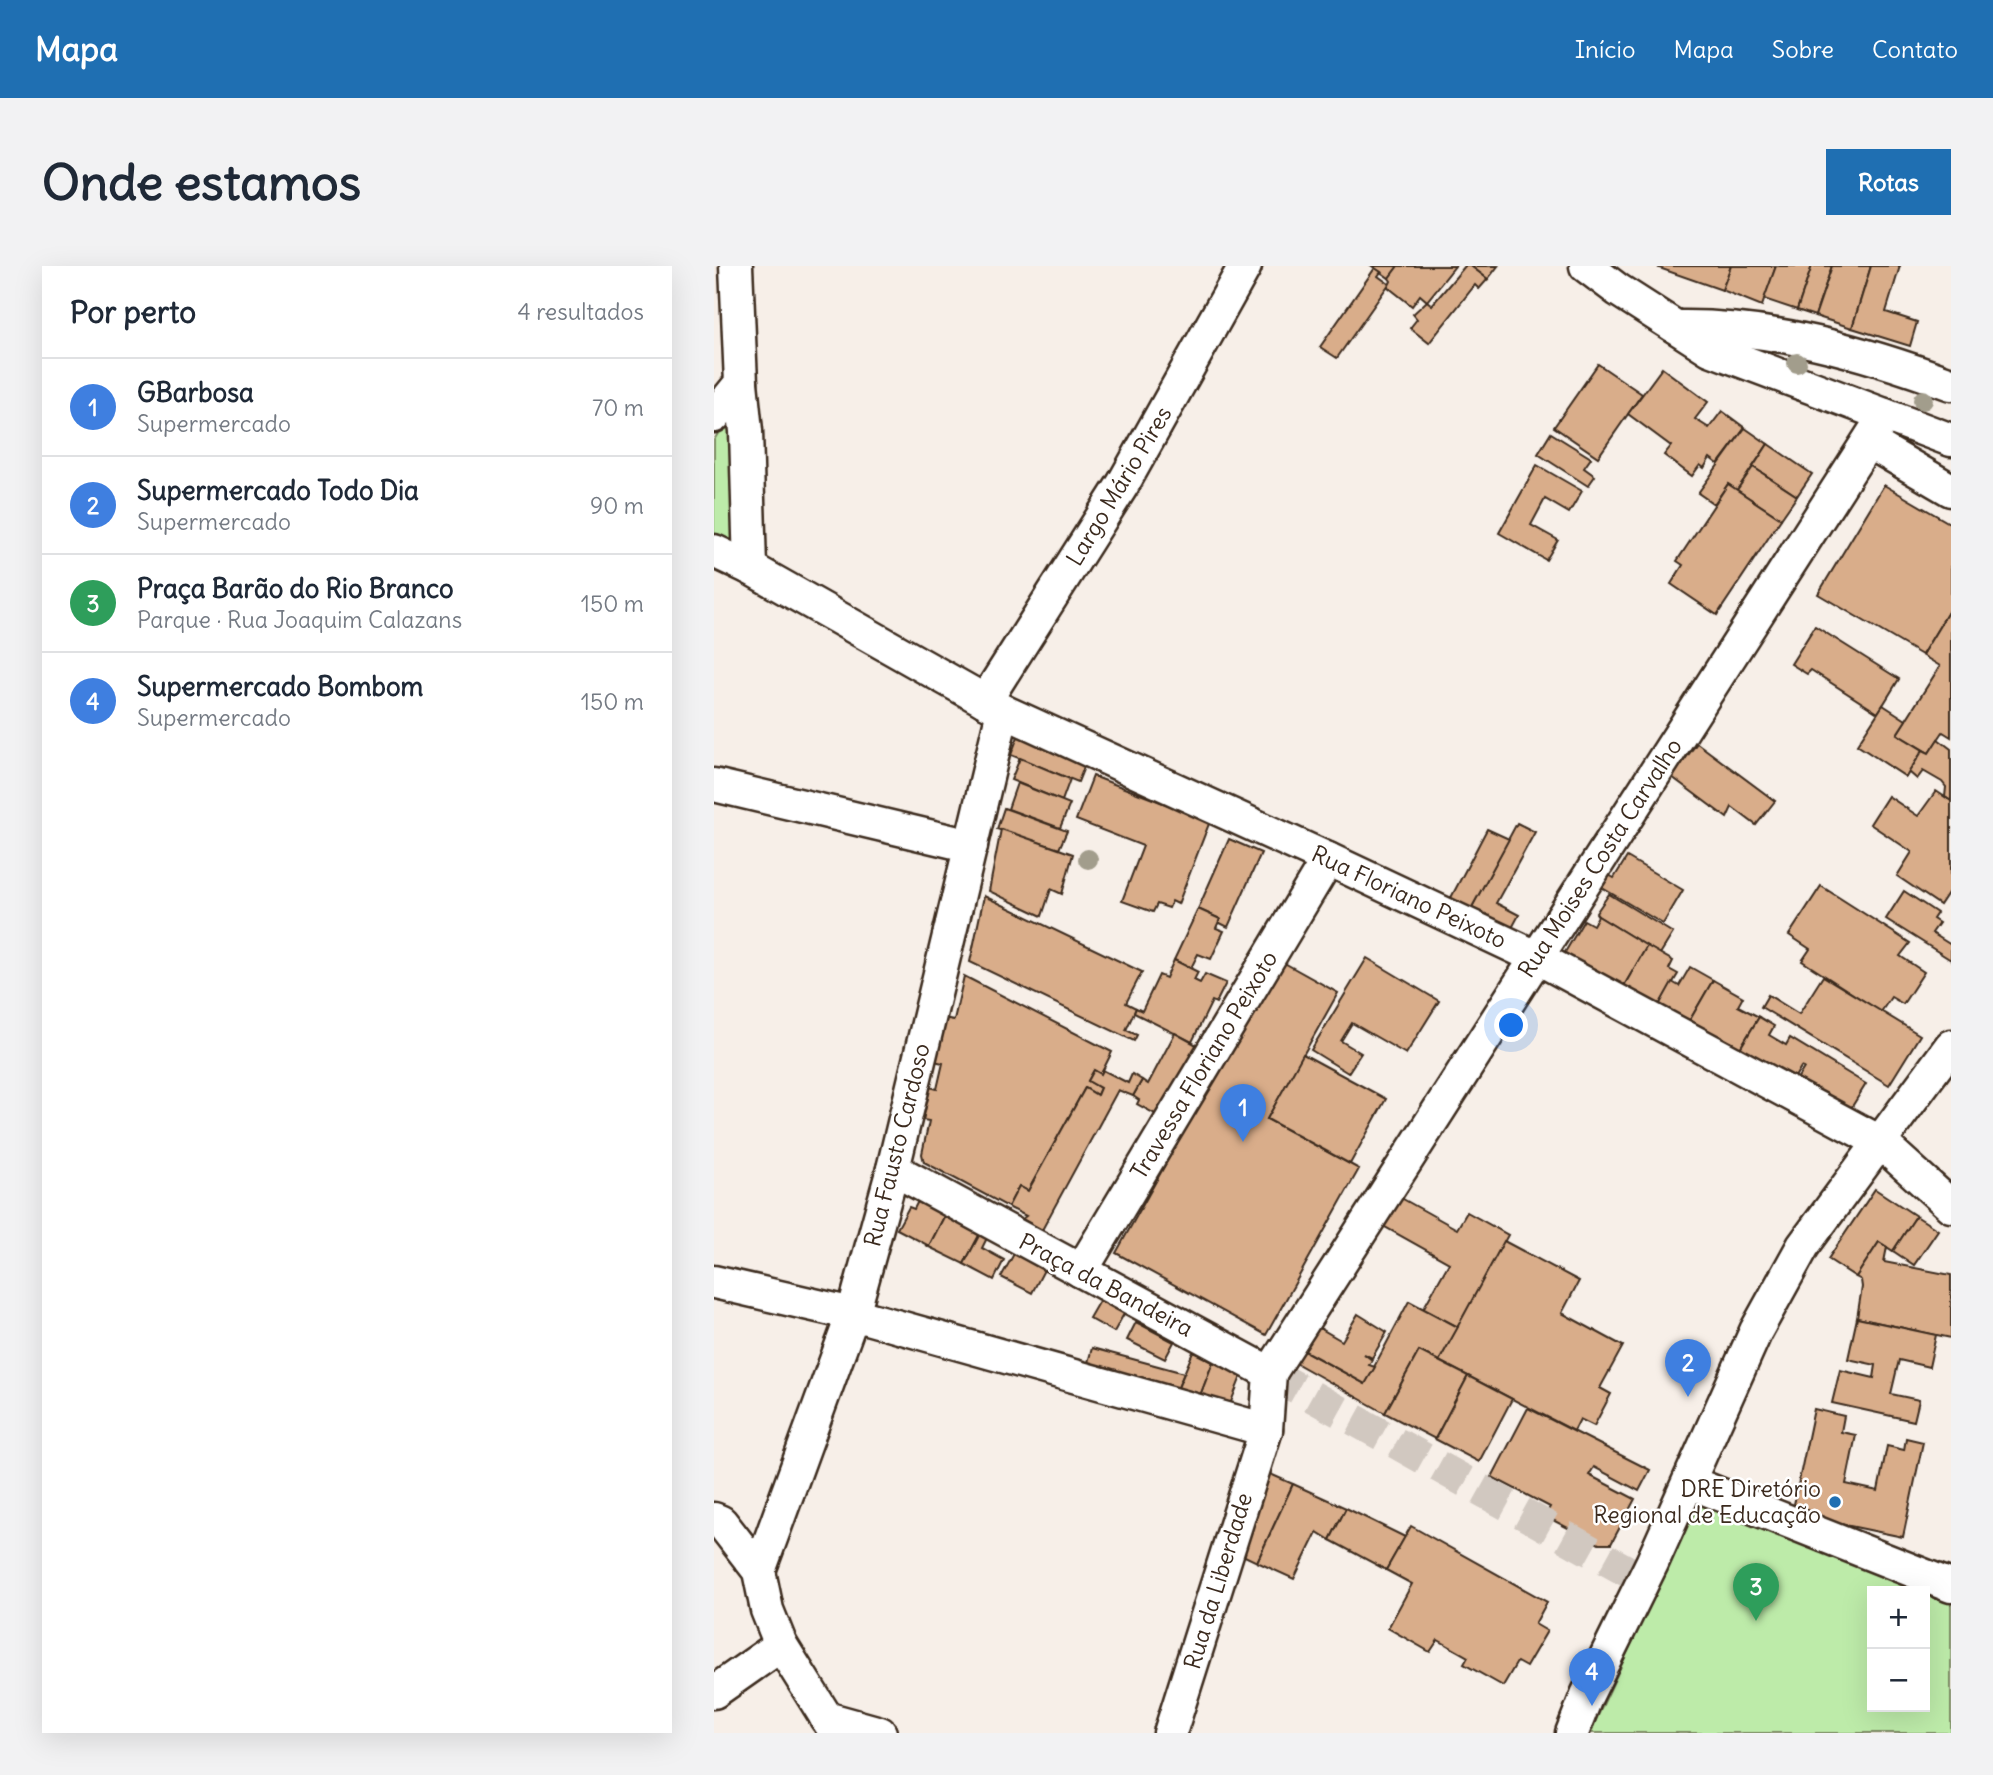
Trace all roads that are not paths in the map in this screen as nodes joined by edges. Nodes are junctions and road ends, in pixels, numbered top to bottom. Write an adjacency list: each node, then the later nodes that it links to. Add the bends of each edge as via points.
1 (736, 266): 5 (street)
2 (1245, 266): 14 (street, Largo Mário Pires)
3 (1586, 266): 4 (street)
4 (1675, 327): 6 (street, via 1785,337 1906,367); 8 (street, via 1710,349)
5 (741, 383): 7 (street); 13 (street)
6 (1951, 384)
7 (714, 415)
8 (1885, 415): 9 (street); 10 (street, Rua Moises Costa Carvalho)
9 (1951, 440)
10 (1868, 442): 11 (street); 18 (street, Rua Moises Costa Carvalho)
11 (1951, 490)
12 (714, 551): 13 (street, Rua Floriano Peixoto)
13 (750, 568): 14 (street, Rua Floriano Peixoto)
14 (994, 706): 16 (street, Rua Fausto Cardoso); 17 (street, Rua Floriano Peixoto)
15 (714, 785): 16 (street)
16 (971, 846): 21 (street, Rua Fausto Cardoso)
17 (1328, 859): 18 (street, Rua Floriano Peixoto); 23 (street, Travessa Floriano Peixoto)
18 (1536, 957): 20 (street, Rua Floriano Peixoto); 26 (street, Rua Moises Costa Carvalho)
19 (1951, 1046): 20 (street)
20 (1880, 1142): 22 (street, Rua Floriano Peixoto); 28 (street, via 1803,1246 1756,1331)
21 (893, 1170): 23 (street, Praça da Bandeira); 25 (street, Rua Fausto Cardoso)
22 (1951, 1206)
23 (1081, 1271): 26 (street, Praça da Bandeira)
24 (714, 1282): 25 (street)
25 (853, 1314): 27 (street); 30 (street, Rua Fausto Cardoso)
26 (1270, 1373): 27 (street)
27 (1266, 1430): 36 (street, Rua da Liberdade)
28 (1689, 1482): 31 (street); 37 (street)
29 (718, 1520): 30 (street)
30 (759, 1570): 32 (street, via 767,1610)
31 (1951, 1586)
32 (781, 1645): 33 (street); 34 (street)
33 (714, 1692)
34 (831, 1726): 35 (street)
35 (880, 1733)
36 (1170, 1733)
37 (1572, 1733)

